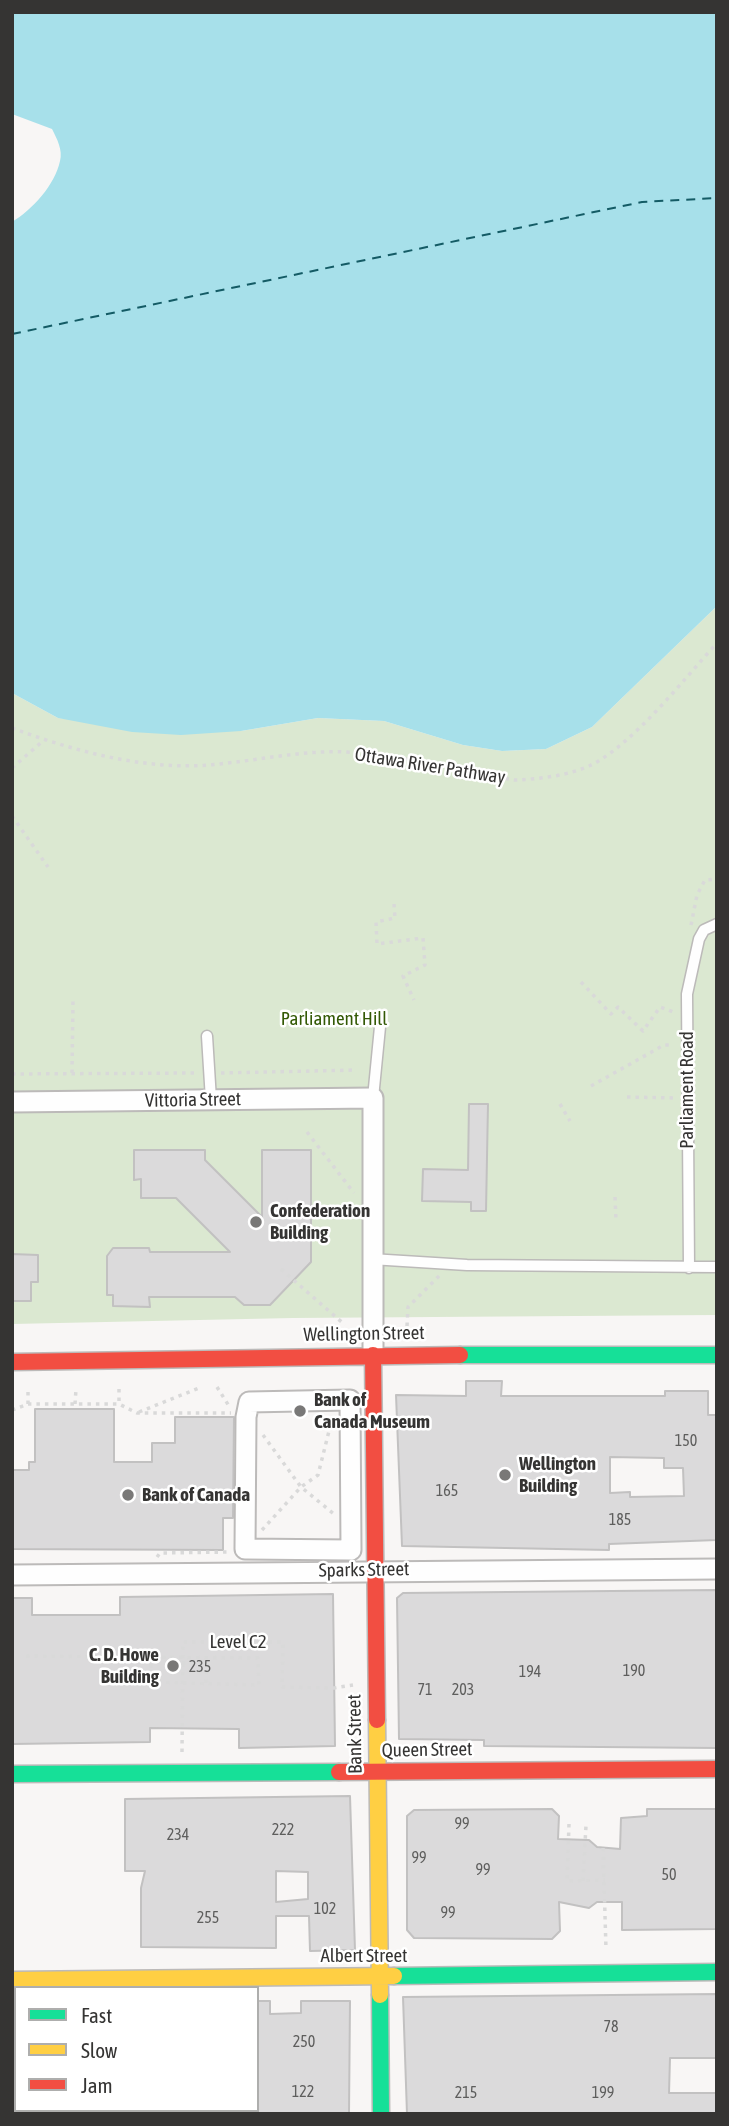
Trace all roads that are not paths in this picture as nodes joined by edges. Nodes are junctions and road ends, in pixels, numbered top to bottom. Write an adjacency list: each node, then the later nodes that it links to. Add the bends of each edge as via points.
1 (717, 925): 9 (lane, Parliament Road, via 704,930 699,939 687,994)
2 (380, 1027): 4 (lane)
3 (207, 1036): 5 (lane)
4 (373, 1098): 5 (street, Vittoria Street); 7 (street)
5 (211, 1100): 6 (street, Vittoria Street)
6 (12, 1102)
7 (370, 1259): 9 (lane); 10 (street)
8 (717, 1267): 9 (lane)
9 (689, 1268)
10 (373, 1354): 11 (main road, Wellington Street); 12 (main road, Wellington Street); 15 (main road, Bank Street)
11 (717, 1355)
12 (12, 1362)
13 (337, 1400): 13 (street, via 350,1400 351,1550 245,1549 249,1402)
14 (717, 1569): 15 (street, Sparks Street)
15 (375, 1570): 16 (street, Sparks Street); 18 (main road, Bank Street)
16 (12, 1575)
17 (717, 1769): 18 (main road, Queen Street)
18 (377, 1772): 19 (main road, Queen Street); 21 (main road, Bank Street)
19 (12, 1774)
20 (717, 1972): 21 (main road, Albert Street)
21 (380, 1978): 22 (main road, Albert Street); 23 (main road, Bank Street)
22 (12, 1980)
23 (381, 2114)

